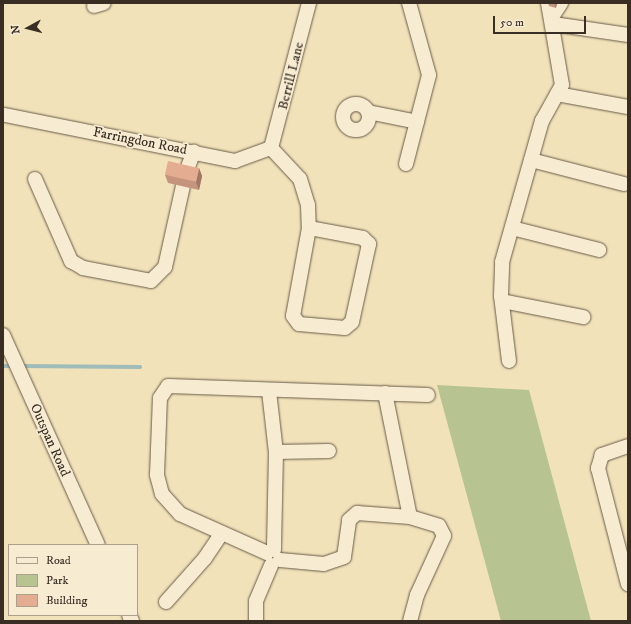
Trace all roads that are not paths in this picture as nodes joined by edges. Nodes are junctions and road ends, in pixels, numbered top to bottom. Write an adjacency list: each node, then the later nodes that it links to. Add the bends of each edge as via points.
1 (309, 3): 12 (street, Berrill Lane)
2 (409, 3): 11 (street, via 429,75)
3 (548, 3): 5 (street)
4 (561, 3): 5 (street)
5 (553, 21): 6 (street); 7 (street, via 562,76)
6 (628, 35)
7 (558, 94): 8 (street); 14 (street, via 546,111)
8 (628, 107)
9 (368, 112): 11 (street)
10 (5, 115): 13 (street, Farringdon Road)
11 (417, 122): 15 (street)
12 (271, 148): 13 (street, Farringdon Road, via 235,162); 20 (street, via 300,179 308,205)
13 (194, 151): 16 (street)
14 (531, 160): 18 (street); 21 (street)
15 (406, 164)
16 (186, 172)
17 (35, 179): 19 (street, via 71,261 83,268 151,281 165,267)
18 (624, 184)
19 (183, 186)
20 (309, 228): 20 (street, via 292,316 299,324 345,328 352,322 369,244 363,238)
21 (512, 228): 22 (street); 23 (street, via 502,262)
22 (599, 250)
23 (502, 301): 24 (street); 26 (street)
24 (583, 317)
25 (3, 335): 35 (street, Outspan Road)
26 (509, 361)
27 (269, 390): 28 (street); 32 (street); 34 (street, via 172,384 160,398 157,475 162,494 180,514)
28 (385, 393): 29 (street); 33 (street)
29 (428, 395)
30 (628, 446): 37 (street, via 602,455 598,468)
31 (329, 451): 32 (street)
32 (276, 452): 36 (street)
33 (410, 517): 36 (street, via 357,513 349,520 344,557 324,564); 40 (street, via 439,526 444,536 418,594)
34 (222, 533): 36 (street); 38 (street, via 205,558)
35 (98, 544)
36 (273, 557): 39 (street, via 256,601)
37 (628, 584)
38 (166, 602)
39 (256, 621)
40 (410, 621)

